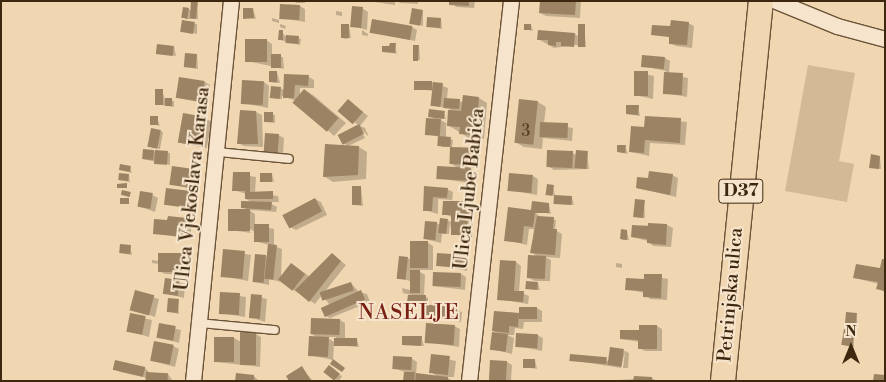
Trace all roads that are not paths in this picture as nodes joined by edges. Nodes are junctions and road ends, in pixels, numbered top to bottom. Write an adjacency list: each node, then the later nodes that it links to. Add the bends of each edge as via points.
1 (232, 1): 6 (street, Ulica Vjekoslava Karasa)
2 (511, 1): 11 (street, Ulica Ljube Babića)
3 (761, 1): 12 (main road, Petrinjska ulica / D37)
4 (776, 1): 5 (street, via 837,26)
5 (885, 39)
6 (218, 152): 7 (lane); 8 (street, Ulica Vjekoslava Karasa)
7 (289, 158)
8 (199, 323): 9 (lane); 10 (street, Ulica Vjekoslava Karasa)
9 (275, 330)
10 (193, 381)
11 (468, 381)
12 (723, 381)

